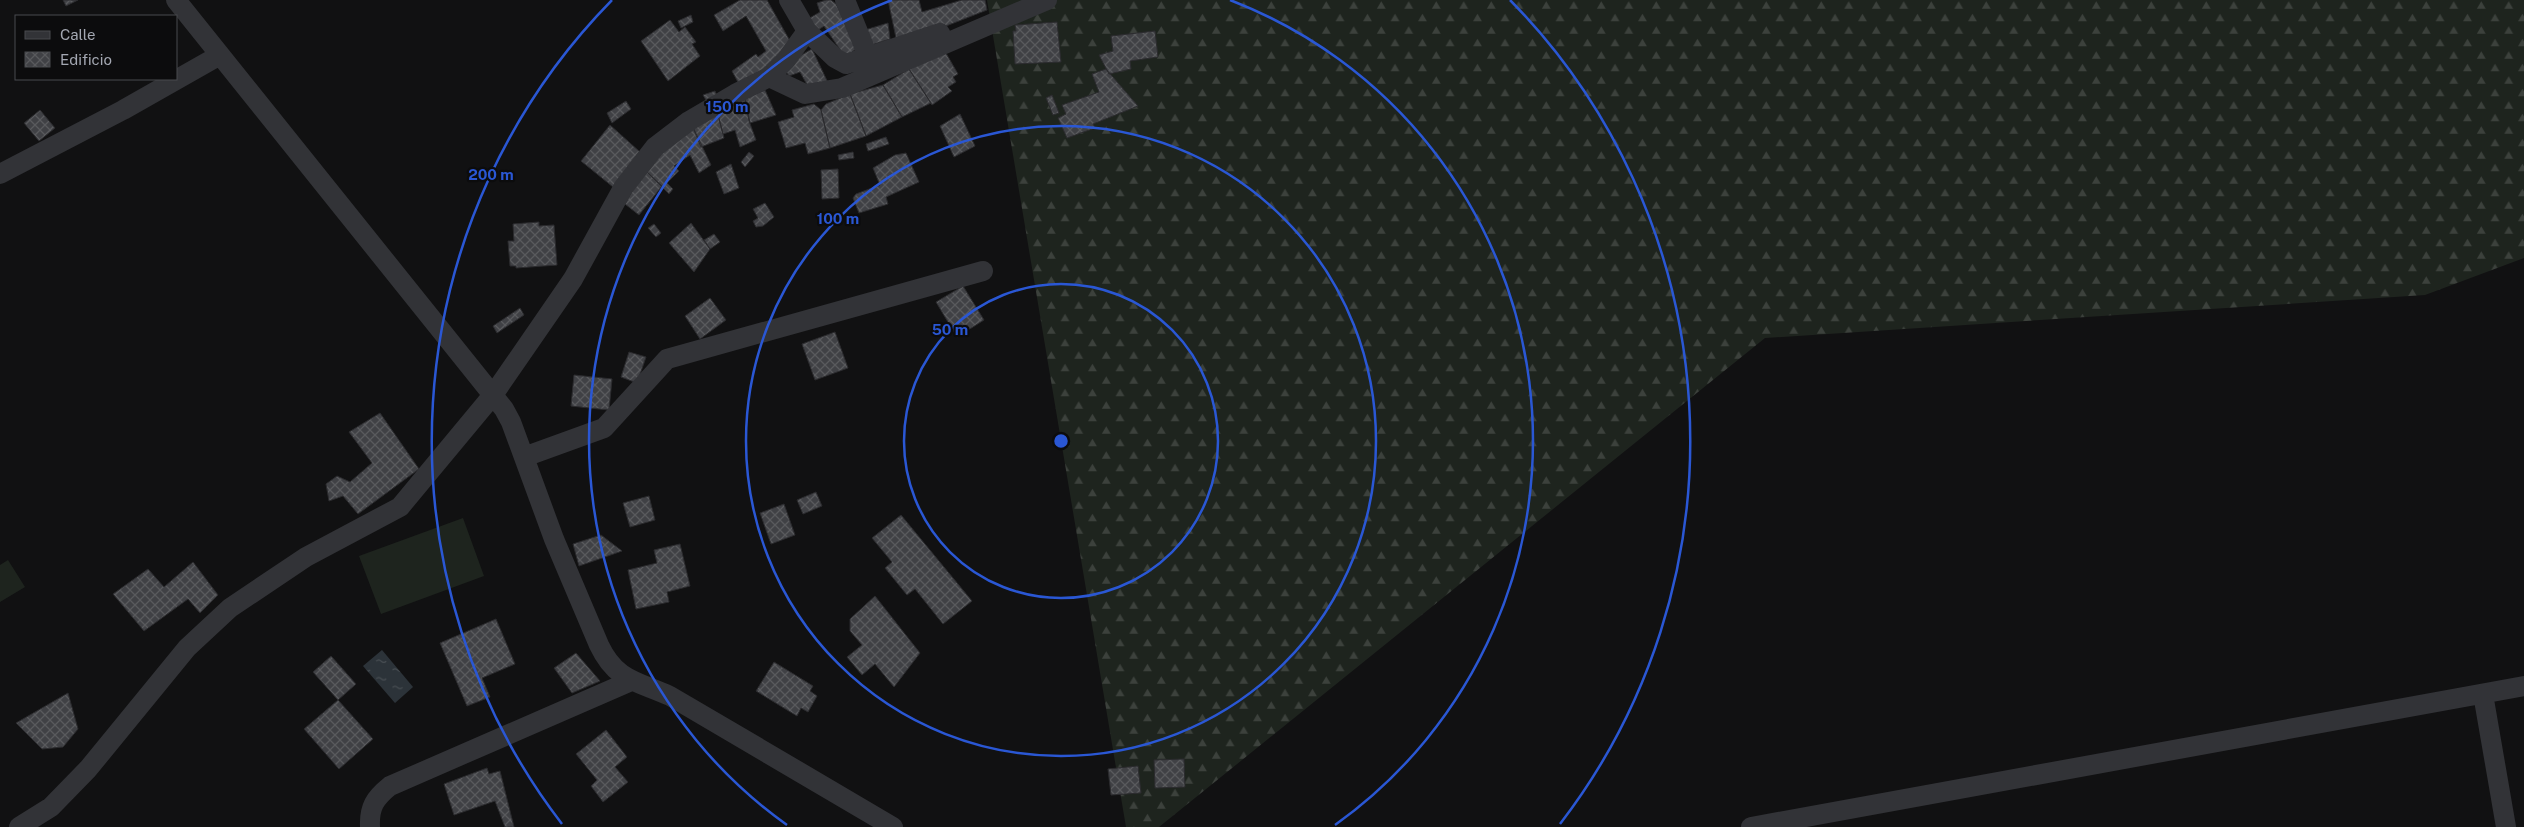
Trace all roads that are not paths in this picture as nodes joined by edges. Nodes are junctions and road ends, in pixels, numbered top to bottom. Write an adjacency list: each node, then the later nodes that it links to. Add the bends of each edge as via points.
1 (176, 0): 7 (street)
2 (789, 0): 6 (street)
3 (845, 0): 8 (street)
4 (1047, 0): 5 (street)
5 (999, 19): 8 (street, via 977,21); 9 (street, via 842,88 804,94)
6 (807, 31): 8 (street, via 835,58 846,64); 9 (street)
7 (220, 55): 10 (street); 14 (street)
8 (868, 56)
9 (769, 77): 14 (street, via 689,121 655,147 623,188 573,279)
10 (178, 79)
11 (176, 80): 12 (street)
12 (0, 174)
13 (983, 272): 15 (street, via 667,359 604,428)
14 (493, 395): 15 (street, via 511,422); 19 (street, via 400,507 306,557 230,608 187,648 88,770 51,807)
15 (524, 457): 16 (street, via 598,645 616,672)
16 (631, 681): 20 (street, via 390,786 376,797); 21 (street, via 670,696)
17 (2524, 686): 18 (street)
18 (2483, 694): 22 (street); 23 (street)
19 (19, 827)
20 (370, 827)
21 (893, 827)
22 (1751, 827)
23 (2506, 827)

